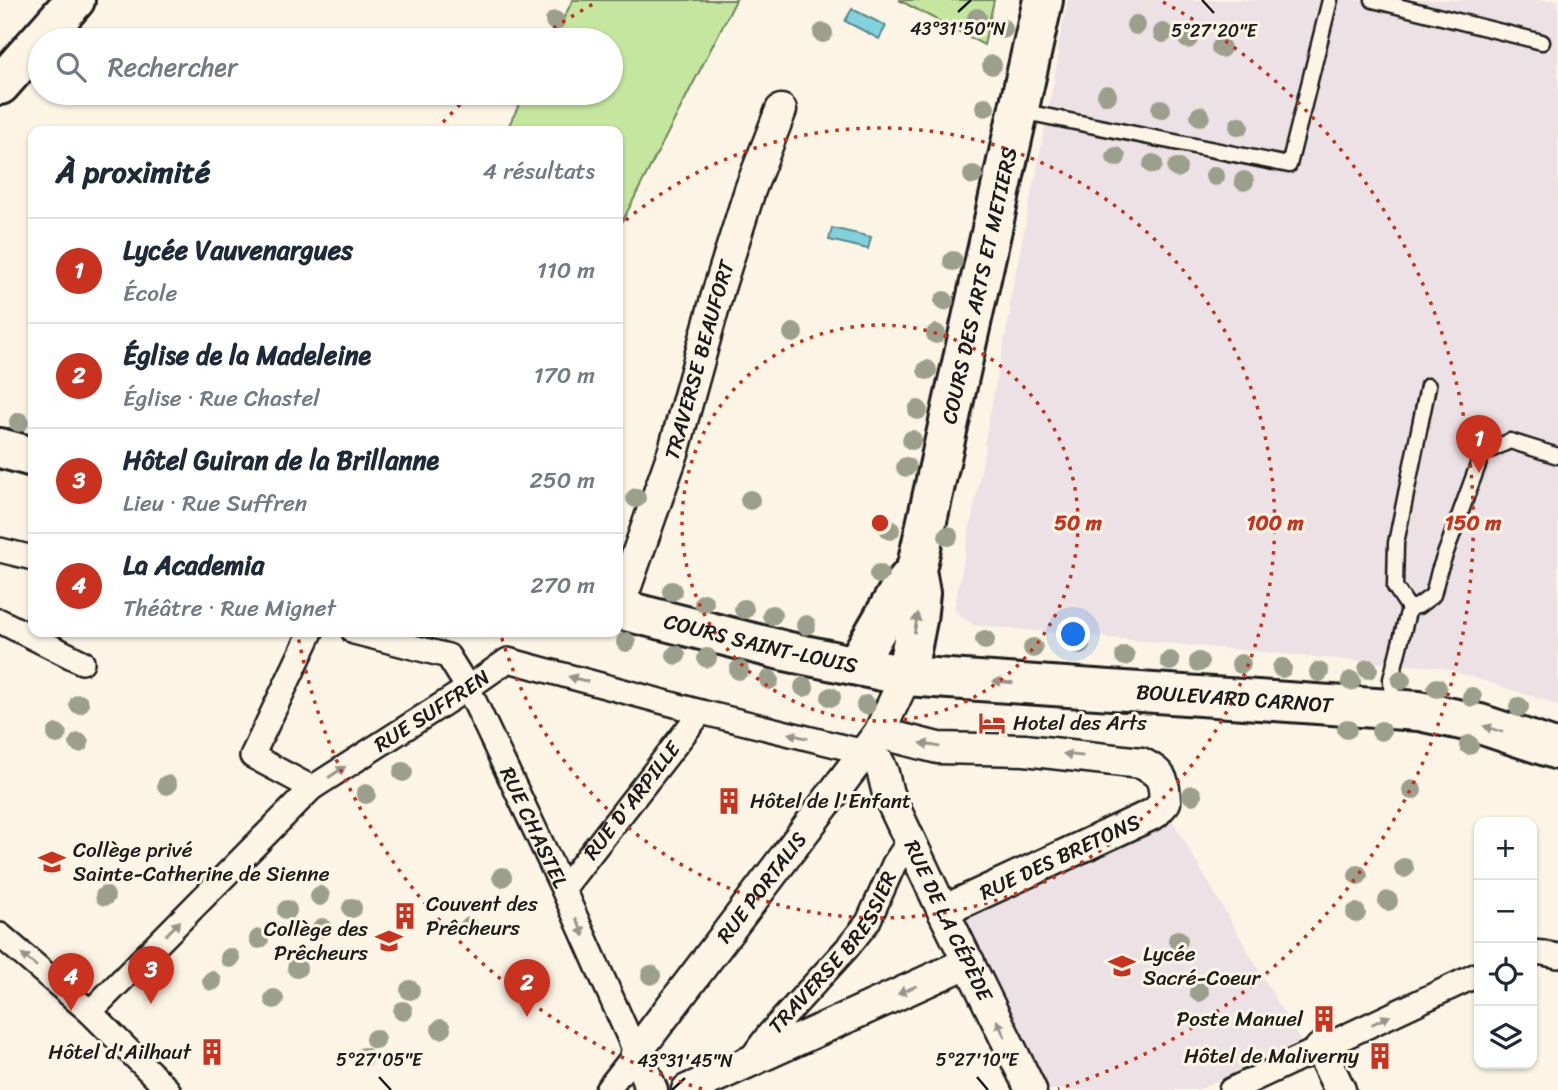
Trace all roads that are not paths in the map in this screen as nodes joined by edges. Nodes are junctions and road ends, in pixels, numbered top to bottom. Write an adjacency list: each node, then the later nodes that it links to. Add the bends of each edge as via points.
1 (75, 0): 5 (main road)
2 (1043, 0): 10 (main road, COURS DES ARTS ET METIERS)
3 (1330, 0): 10 (lane, via 1289,165)
4 (1373, 0): 6 (lane)
5 (50, 28)
6 (1542, 42)
7 (28, 53): 8 (main road)
8 (0, 85)
9 (781, 110): 18 (street, TRAVERSE BEAUFORT, via 750,190 674,450)
10 (1018, 111): 17 (main road, COURS DES ARTS ET METIERS)
11 (1428, 386): 19 (lane, via 1396,543 1395,587)
12 (0, 448): 13 (main road)
13 (28, 456)
14 (1558, 456): 19 (lane, via 1510,441 1482,454 1433,595)
15 (0, 550): 16 (street)
16 (28, 557)
17 (916, 570): 27 (main road, COURS DES ARTS ET METIERS); 28 (main road, COURS DES ARTS ET METIERS, one-way to 17, via 919,607)
18 (623, 595)
19 (1409, 608): 30 (lane, via 1391,679)
20 (623, 610): 27 (main road, COURS SAINT-LOUIS)
21 (0, 621): 22 (street)
22 (28, 635)
23 (32, 637): 26 (street)
24 (309, 637): 34 (street, via 252,756)
25 (374, 637): 29 (street, RUE CHASTEL, via 448,656)
26 (82, 662)
27 (856, 665): 28 (main road, COURS SAINT-LOUIS)
28 (906, 676): 30 (main road, BOULEVARD CARNOT, one-way to 28); 32 (street, RUE PORTALIS)
29 (468, 688): 31 (street, RUE SUFFREN, one-way to 29, via 508,660); 34 (street, RUE SUFFREN, one-way to 29); 36 (street, RUE CHASTEL)
30 (1392, 709): 33 (main road, BOULEVARD CARNOT, one-way to 30, via 1480,724)
31 (701, 712): 32 (street, RUE SUFFREN, one-way to 31); 36 (street, RUE D'ARPILLE)
32 (872, 742): 35 (street, RUE DE LA CÉPÈDE, via 888,794); 37 (street, RUE DES BRETONS, one-way to 32, via 1155,813 1165,802 1164,783 1155,770 1140,762); 45 (street, RUE PORTALIS)
33 (1558, 750)
34 (312, 788): 43 (street, RUE SUFFREN, one-way to 34)
35 (911, 840): 37 (street, RUE DE LA CÉPÈDE); 46 (street, TRAVERSE BRESSIER, via 894,864 868,922)
36 (563, 888): 45 (street, RUE CHASTEL, one-way to 45)
37 (943, 911): 41 (street, RUE DE LA CÉPÈDE)
38 (0, 935): 43 (street, one-way to 38)
39 (1537, 952): 40 (street)
40 (1558, 956)
41 (969, 962): 46 (street, one-way to 46); 51 (street, RUE DE LA CÉPÈDE, one-way to 41)
42 (1474, 976): 44 (street, one-way to 42)
43 (90, 1012): 47 (street)
44 (1320, 1049): 52 (street); 53 (street)
45 (636, 1053): 48 (street, RUE PORTALIS); 49 (street, RUE CHASTEL)
46 (749, 1061): 50 (street)
47 (168, 1090)
48 (607, 1090)
49 (652, 1090)
50 (687, 1090)
51 (1031, 1090)
52 (1231, 1090)
53 (1340, 1090)

